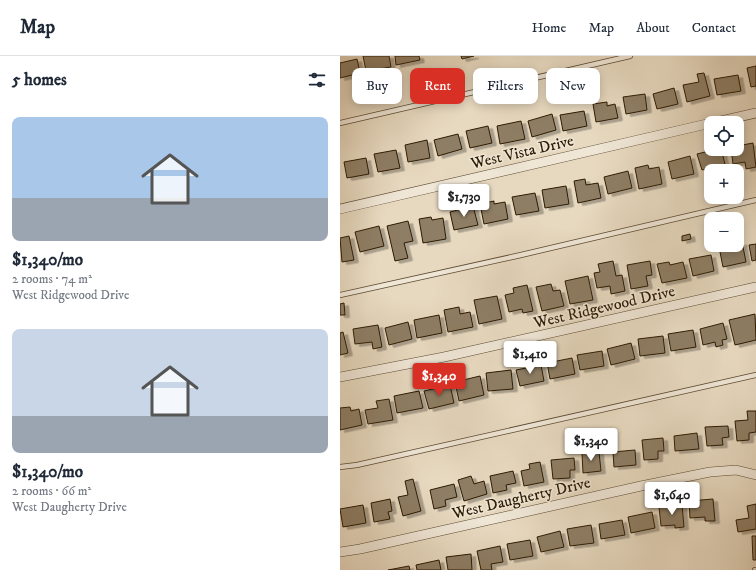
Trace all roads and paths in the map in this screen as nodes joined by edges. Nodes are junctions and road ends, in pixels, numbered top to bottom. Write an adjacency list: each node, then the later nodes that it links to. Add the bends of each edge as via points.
1 (630, 56): 4 (lane)
2 (756, 113): 3 (street, West Vista Drive)
3 (743, 116)
4 (340, 123)
5 (704, 125): 7 (street, West Vista Drive)
6 (756, 200): 9 (lane, via 521,256)
7 (340, 209)
8 (756, 287): 11 (street, West Ridgewood Drive, via 444,357)
9 (340, 295)
10 (756, 375): 12 (lane, via 364,464)
11 (340, 377)
12 (340, 467)
13 (756, 475): 14 (street, West Daugherty Drive, via 736,470 710,472 360,550)
14 (340, 552)

